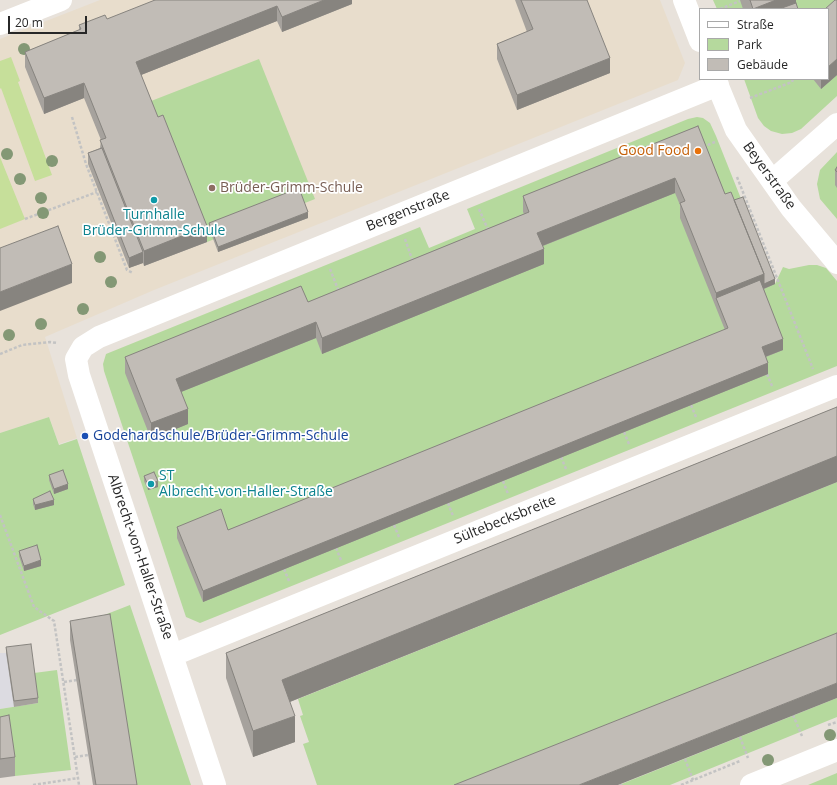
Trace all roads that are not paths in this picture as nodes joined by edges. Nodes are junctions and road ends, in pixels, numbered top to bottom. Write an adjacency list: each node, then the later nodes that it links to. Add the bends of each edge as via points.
1 (61, 0): 3 (street)
2 (684, 0): 4 (street)
3 (0, 24)
4 (699, 38)
5 (716, 82): 7 (street, Beyerstraße, via 736,130); 9 (street, Bergenstraße)
6 (837, 124): 7 (street)
7 (772, 181): 8 (street, Beyerstraße)
8 (837, 264)
9 (91, 342): 11 (street, Albrecht-von-Haller-Straße, via 76,359 79,375)
10 (830, 389): 11 (street, Sültebecksbreite)
11 (173, 655): 13 (street, Albrecht-von-Haller-Straße)
12 (837, 750): 14 (street)
13 (216, 785)
14 (751, 785)

